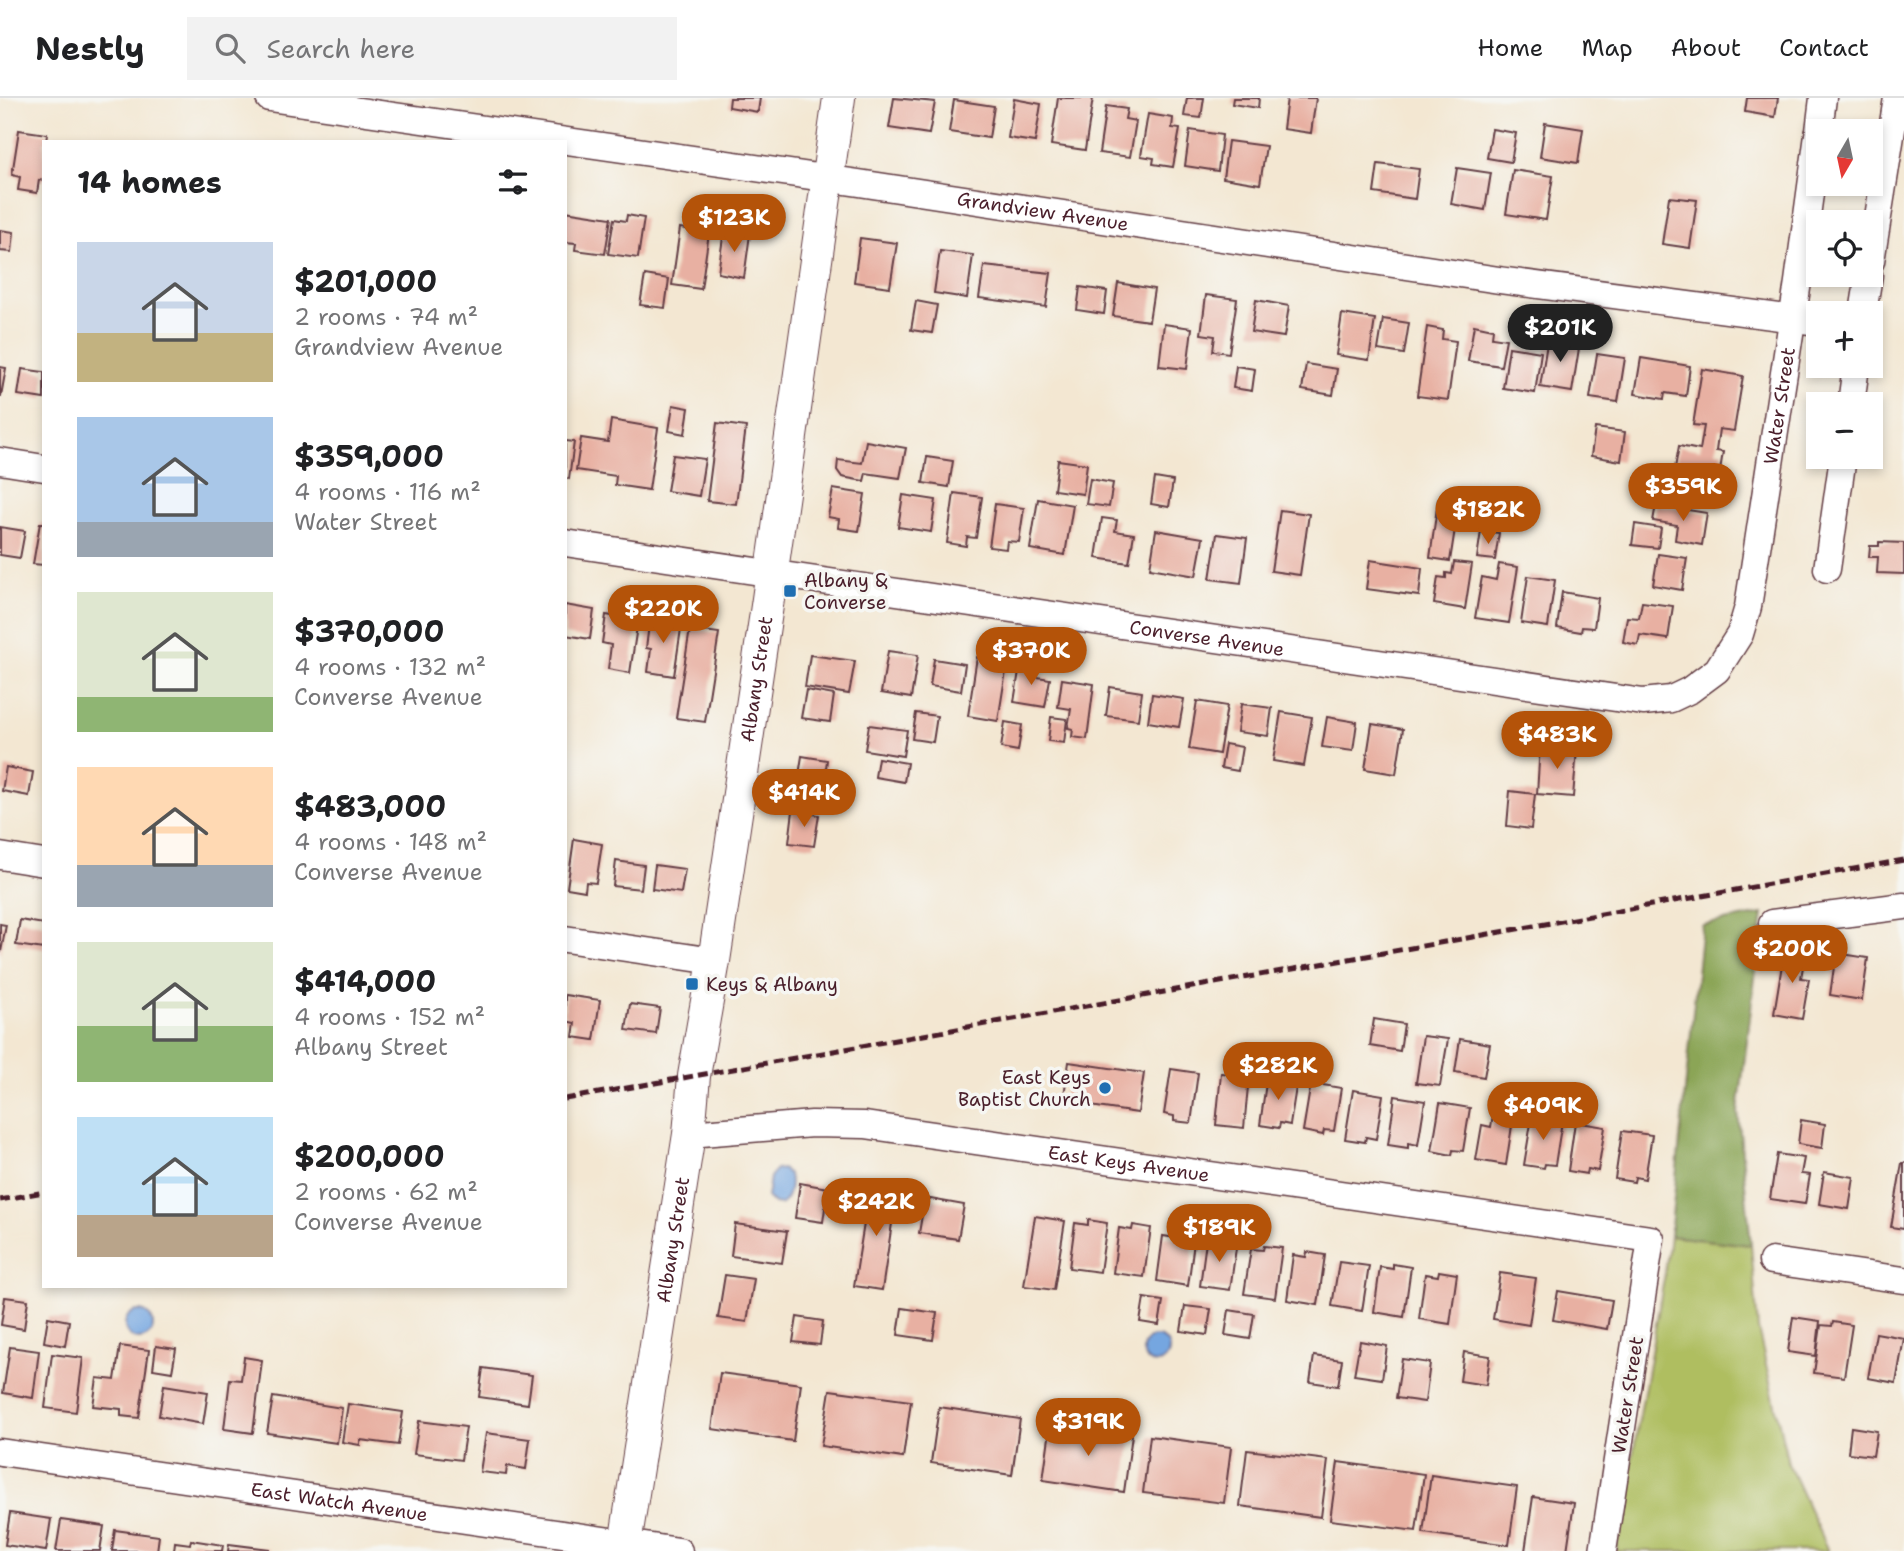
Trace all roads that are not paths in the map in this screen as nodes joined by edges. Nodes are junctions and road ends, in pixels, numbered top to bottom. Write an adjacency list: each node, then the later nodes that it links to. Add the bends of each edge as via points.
1 (269, 98): 6 (street, Grandview Avenue)
2 (839, 98): 8 (street, Albany Street)
3 (1823, 98): 5 (street, Water Street)
4 (1897, 98): 10 (street)
5 (1821, 119)
6 (562, 140)
7 (567, 141): 8 (street, Grandview Avenue)
8 (828, 178): 11 (street, Grandview Avenue, via 1499,280); 18 (street, Albany Street)
9 (1810, 196): 11 (street, Water Street)
10 (1879, 210)
11 (1792, 318): 12 (street, Grandview Avenue); 19 (street, Water Street, via 1748,607 1740,634)
12 (1806, 320)
13 (0, 461): 14 (street)
14 (42, 468)
15 (1841, 469): 17 (street)
16 (567, 543): 18 (street, Converse Avenue)
17 (1827, 569)
18 (771, 572): 19 (street, Converse Avenue, via 1643,702 1671,699); 25 (street, Albany Street)
19 (1717, 670)
20 (0, 856): 21 (street)
21 (42, 863)
22 (1904, 906): 23 (street)
23 (1772, 923)
24 (567, 939): 25 (street)
25 (714, 961): 26 (street, Albany Street)
26 (689, 1134): 27 (street, East Keys Avenue, via 812,1124 865,1125); 31 (street, Albany Street)
27 (1651, 1239): 33 (street, Water Street)
28 (1772, 1261): 29 (street)
29 (1904, 1280)
30 (0, 1452): 31 (street, East Watch Avenue)
31 (625, 1547): 32 (street, East Watch Avenue)
32 (679, 1551)
33 (1603, 1551)

